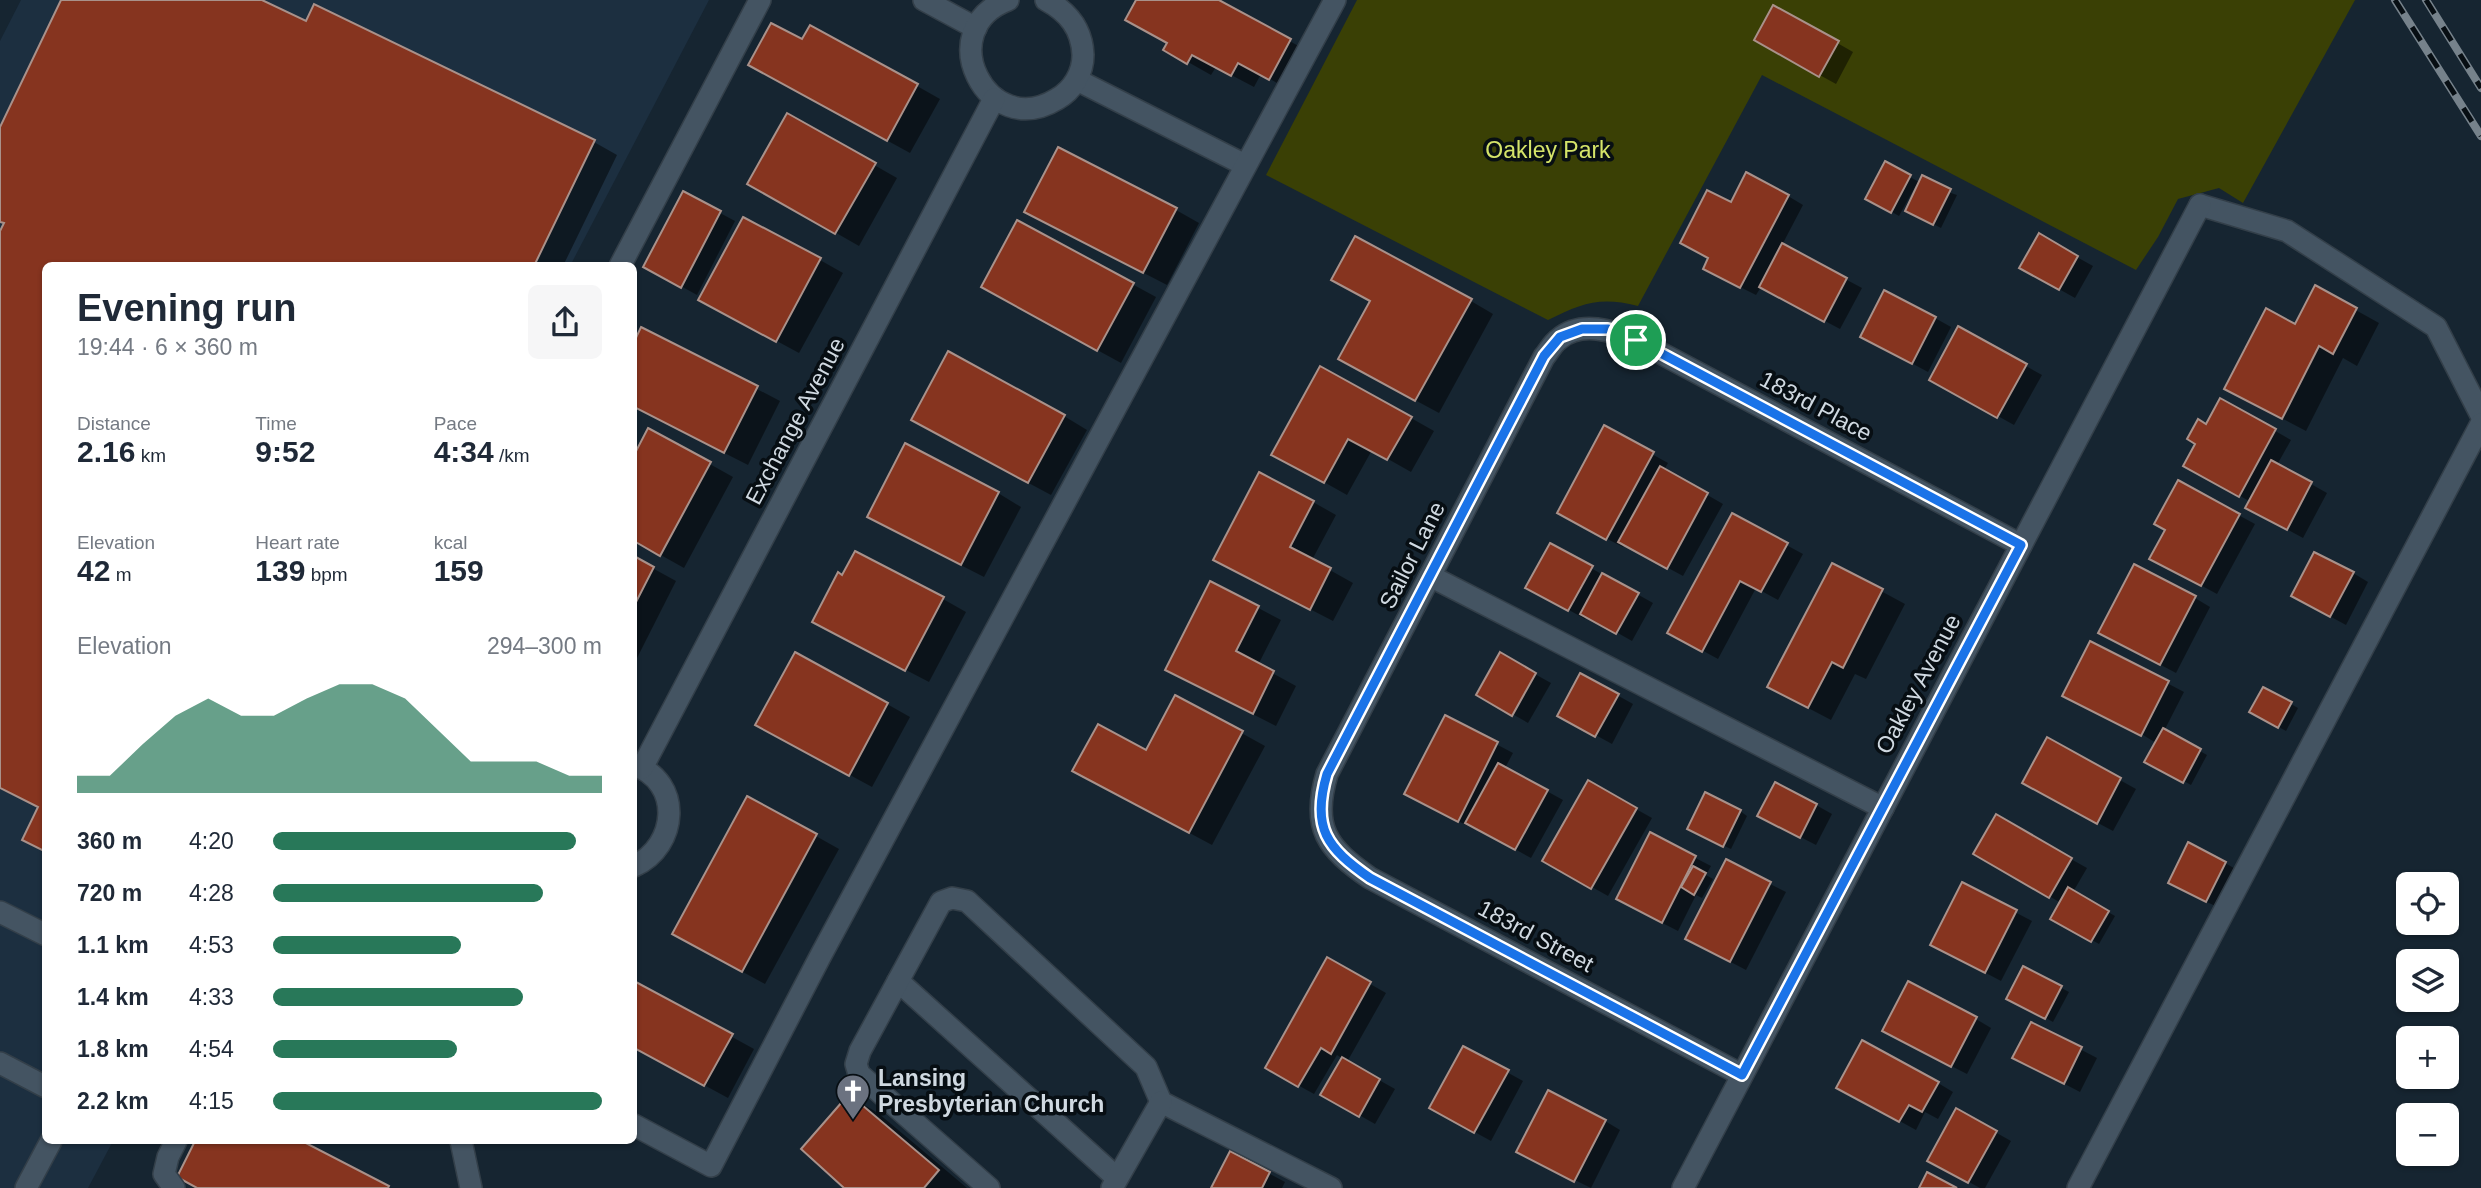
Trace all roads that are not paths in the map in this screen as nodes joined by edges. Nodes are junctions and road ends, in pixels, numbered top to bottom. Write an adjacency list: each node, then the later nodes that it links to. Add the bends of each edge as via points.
1 (761, 0): 10 (street)
2 (924, 0): 6 (street)
3 (1008, 0): 6 (street, via 985,14)
4 (1046, 0): 7 (street, via 1076,25 1083,43)
5 (1335, 0): 9 (street)
6 (976, 28): 8 (street, via 971,43 973,67 983,88)
7 (1077, 80): 8 (street, via 1065,95 1030,109); 9 (street)
8 (995, 99): 16 (street, Exchange Avenue)
9 (1245, 165): 27 (street, via 711,1166)
10 (622, 262)
11 (1582, 329): 14 (street, 183rd Place, via 1608,329 1636,340); 15 (street, Sailor Lane, via 1560,337 1544,356)
12 (2481, 415): 14 (street, Oakley Avenue, via 2436,327 2287,231 2200,205)
13 (2481, 424): 38 (street)
14 (2021, 545): 17 (street, Oakley Avenue)
15 (1430, 576): 17 (street); 18 (street, Sailor Lane, via 1327,774 1320,797)
16 (638, 767): 19 (street, Exchange Avenue, via 656,780 666,796 669,814 658,849)
17 (1883, 808): 24 (street, Oakley Avenue)
18 (1323, 825): 24 (street, 183rd Street, via 1331,845 1370,878)
19 (637, 865)
20 (0, 912): 21 (street)
21 (42, 933)
22 (898, 981): 26 (street, via 941,902 952,898 967,901 1146,1067); 31 (street); 35 (street, via 860,1051 859,1074)
23 (0, 1063): 25 (street)
24 (1742, 1075): 37 (street, Oakley Avenue)
25 (42, 1085)
26 (1161, 1102): 31 (street); 36 (street)
27 (637, 1127)
28 (49, 1144): 32 (street)
29 (174, 1144): 33 (street, via 164,1174)
30 (461, 1144): 34 (street)
31 (1115, 1183)
32 (26, 1188)
33 (174, 1188)
34 (471, 1188)
35 (989, 1188)
36 (1331, 1188)
37 (1683, 1188)
38 (2078, 1188)

